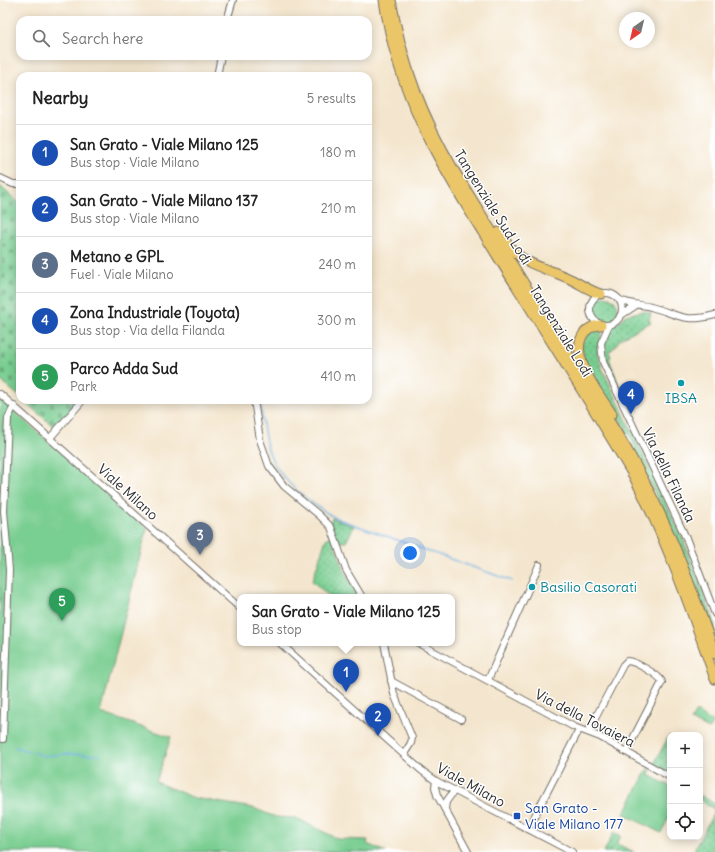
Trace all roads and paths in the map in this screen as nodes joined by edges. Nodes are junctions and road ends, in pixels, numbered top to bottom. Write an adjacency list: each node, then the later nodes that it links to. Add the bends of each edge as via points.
1 (233, 0): 4 (street)
2 (384, 0): 30 (highway, Tangenziale Lodi, via 396,59 407,94 422,128 457,190 633,475 677,572)
3 (391, 0): 7 (highway, Tangenziale Sud Lodi, via 400,44 415,93 430,128)
4 (228, 16)
5 (220, 60): 6 (street)
6 (218, 72)
7 (455, 172): 10 (highway, via 474,193 516,254 531,265 568,278); 21 (highway, Tangenziale Sud Lodi)
8 (0, 178): 9 (street)
9 (16, 184)
10 (601, 294): 11 (street, via 610,294); 15 (street, via 591,302 590,310 594,320)
11 (618, 299): 12 (street); 14 (street, via 621,307)
12 (635, 306): 13 (street, via 651,307 691,319); 14 (street)
13 (715, 315)
14 (620, 316): 15 (street, via 615,322)
15 (605, 325): 21 (highway, via 590,328 583,334 579,344 580,357 588,375 627,439); 25 (street, Via della Filanda, via 601,343 603,362 686,538)
16 (0, 394): 19 (street, Viale Milano)
17 (80, 404): 20 (street)
18 (255, 404): 23 (street, via 260,440 273,474 331,527 349,577)
19 (14, 406): 20 (street, Viale Milano); 36 (street, via 8,418 4,511 9,570)
20 (50, 438): 24 (street, Viale Milano)
21 (637, 468): 29 (highway, Tangenziale Sud Lodi, via 672,538)
22 (540, 565): 31 (street)
23 (360, 594)
24 (237, 605)
25 (715, 614)
26 (283, 646): 38 (street, Viale Milano)
27 (385, 646): 32 (street)
28 (424, 646): 31 (street, Via della Tovaiera)
29 (715, 654)
30 (715, 679)
31 (488, 680): 34 (street, Via della Tovaiera)
32 (391, 681): 33 (street); 38 (street, via 412,738)
33 (461, 719)
34 (579, 730): 35 (street, Via della Tovaiera); 43 (street)
35 (588, 732): 37 (street, Via della Tovaiera); 37 (street, via 623,665 627,661 633,662 658,676 662,682)
36 (2, 739)
37 (626, 752): 39 (street, Via della Tovaiera)
38 (404, 754): 40 (street, Viale Milano)
39 (667, 775)
40 (436, 781): 41 (street, Viale Milano); 42 (street, via 435,790)
41 (454, 791): 42 (street, via 446,802); 43 (street, Viale Milano)
42 (445, 809): 44 (street)
43 (528, 829): 45 (street, Viale Milano)
44 (468, 852)
45 (572, 852)

